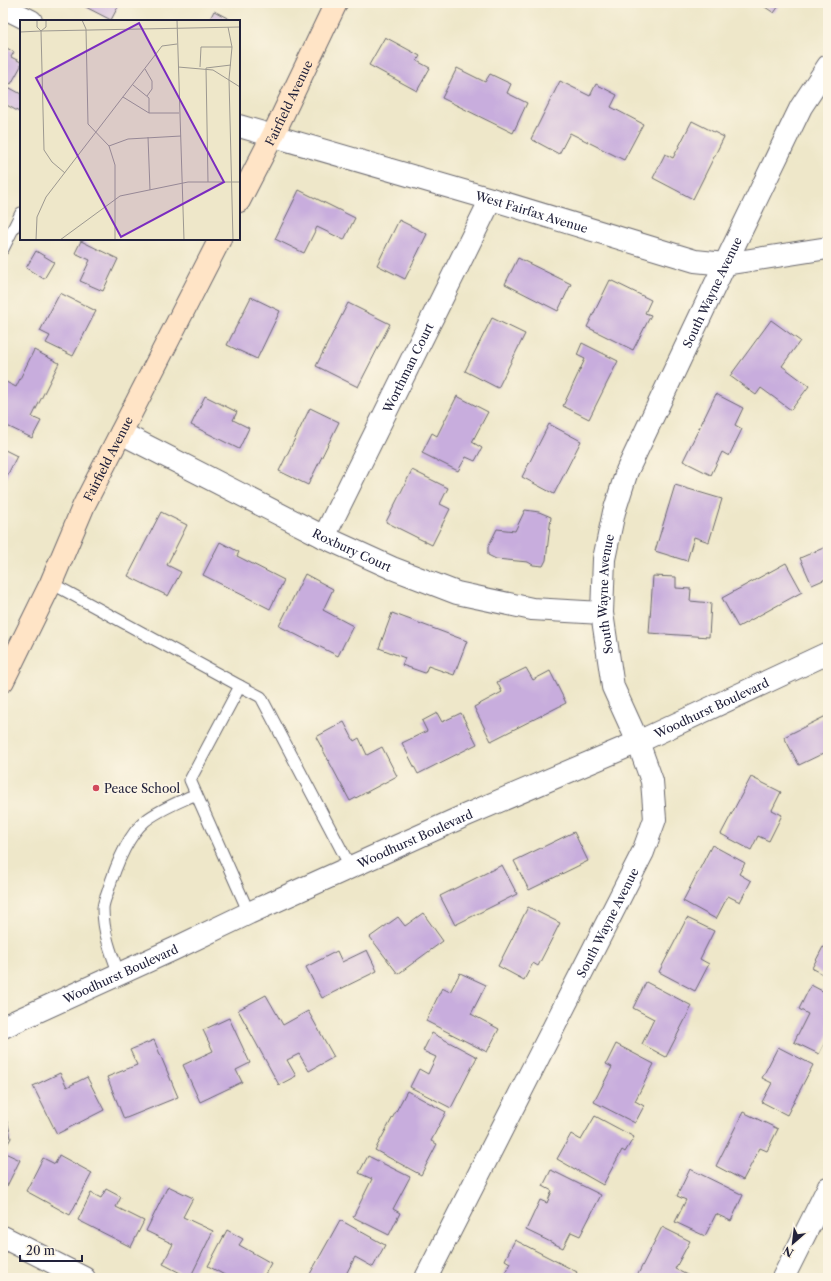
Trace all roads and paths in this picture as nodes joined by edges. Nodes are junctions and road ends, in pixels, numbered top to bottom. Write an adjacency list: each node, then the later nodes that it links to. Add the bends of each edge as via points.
1 (336, 3): 6 (main road, Fairfield Avenue)
2 (3, 6): 3 (street)
3 (29, 20)
4 (828, 66): 13 (street, South Wayne Avenue, via 801,107)
5 (240, 126): 6 (street, West Fairfax Avenue)
6 (273, 135): 7 (street, West Fairfax Avenue); 8 (main road, Fairfield Avenue)
7 (492, 199): 13 (street, West Fairfax Avenue, via 695,261); 15 (street, Worthman Court)
8 (240, 200)
9 (20, 215): 12 (lane)
10 (219, 240): 14 (main road, Fairfield Avenue)
11 (828, 248): 13 (street, West Fairfax Avenue)
12 (3, 249)
13 (726, 264): 17 (street, South Wayne Avenue, via 627,471 614,512 604,559)
14 (121, 433): 15 (street, Roxbury Court); 16 (main road, Fairfield Avenue, via 84,505)
15 (324, 537): 17 (street, Roxbury Court, via 392,568 457,593 532,609)
16 (51, 583): 19 (main road, Fairfield Avenue); 20 (lane)
17 (602, 613): 21 (street, South Wayne Avenue, via 613,687)
18 (828, 653): 21 (street, Woodhurst Boulevard)
19 (3, 681)
20 (240, 686): 22 (lane, via 190,780); 23 (lane, via 261,698)
21 (638, 742): 23 (street, Woodhurst Boulevard, via 471,813); 31 (street, South Wayne Avenue, via 652,781 655,819 643,852)
22 (196, 794): 24 (lane); 25 (lane, via 166,807 144,822 128,843 112,875 103,907 104,928)
23 (351, 868): 24 (street, Woodhurst Boulevard)
24 (249, 913): 25 (street, Woodhurst Boulevard)
25 (119, 974): 26 (street, Woodhurst Boulevard)
26 (3, 1027)
27 (828, 1188): 32 (street)
28 (3, 1237): 29 (street)
29 (58, 1272): 30 (street)
30 (84, 1278)
31 (426, 1278)
32 (782, 1278)

